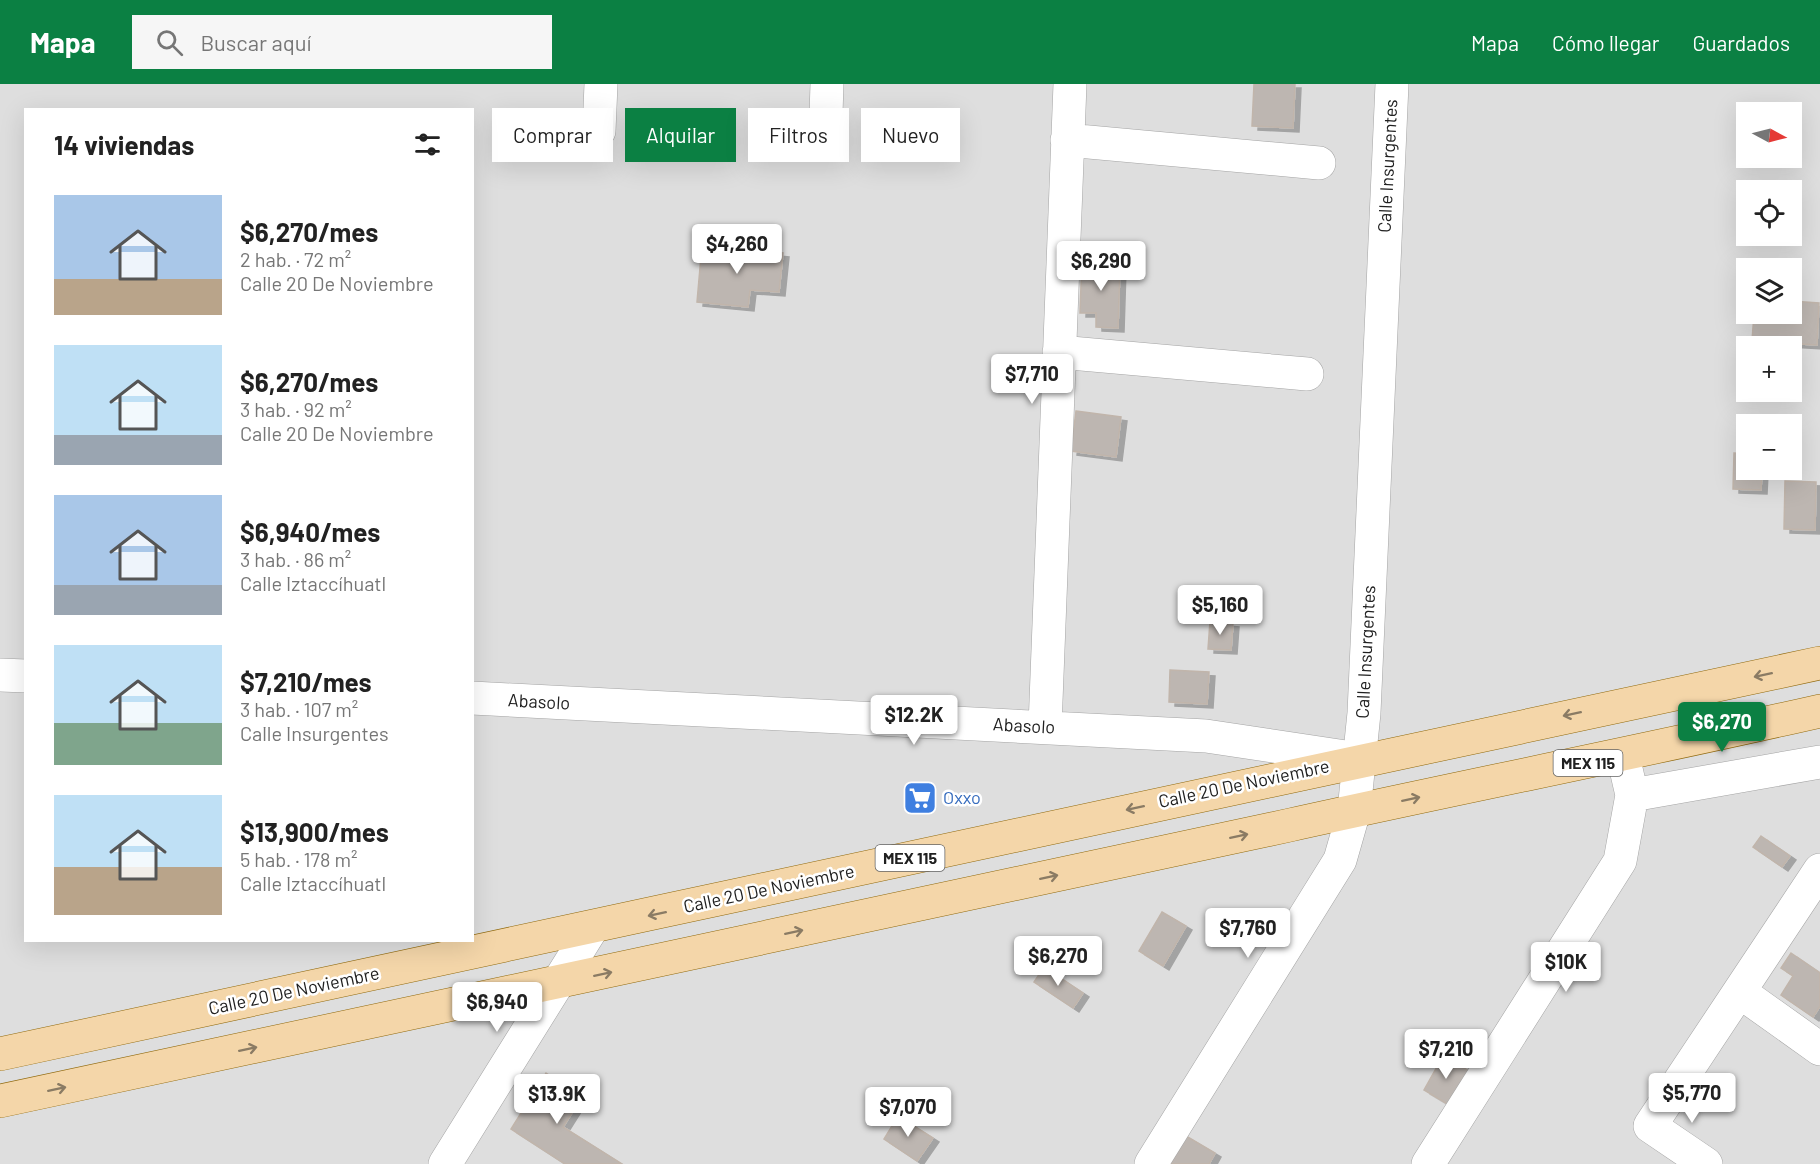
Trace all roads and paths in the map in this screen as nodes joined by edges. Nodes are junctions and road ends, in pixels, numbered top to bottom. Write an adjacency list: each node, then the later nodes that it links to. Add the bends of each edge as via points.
1 (601, 84): 5 (street)
2 (827, 84): 6 (street)
3 (1070, 84): 7 (street)
4 (1392, 84): 18 (street, Calle Insurgentes)
5 (600, 108)
6 (826, 108)
7 (1067, 140): 8 (street); 9 (street)
8 (1319, 163)
9 (1059, 352): 10 (street); 16 (street)
10 (1307, 374)
11 (1820, 663): 18 (main road, Calle 20 De Noviembre / MEX 115, one-way to 18)
12 (0, 675): 13 (street)
13 (24, 676)
14 (474, 698): 16 (street, Abasolo)
15 (1820, 711): 17 (main road, MEX 115)
16 (1045, 727): 18 (street, Abasolo, via 1206,736)
17 (1623, 756): 20 (street); 21 (main road, MEX 115, one-way to 17)
18 (1359, 759): 21 (street, Calle Insurgentes); 23 (main road, Calle 20 De Noviembre / MEX 115, one-way to 23)
19 (1820, 762): 20 (street)
20 (1632, 795): 31 (street, via 1620,861)
21 (1354, 811): 24 (main road, MEX 115, one-way to 21); 30 (street, Calle Insurgentes, via 1340,860)
22 (1820, 870): 25 (street)
23 (592, 928): 24 (street); 27 (main road, Calle 20 De Noviembre / MEX 115)
24 (559, 983): 28 (main road, MEX 115, one-way to 24); 29 (street)
25 (1740, 992): 26 (street); 32 (street, via 1650,1126)
26 (1820, 1049)
27 (0, 1054)
28 (0, 1101)
29 (445, 1164)
30 (1151, 1164)
31 (1428, 1164)
32 (1706, 1164)

